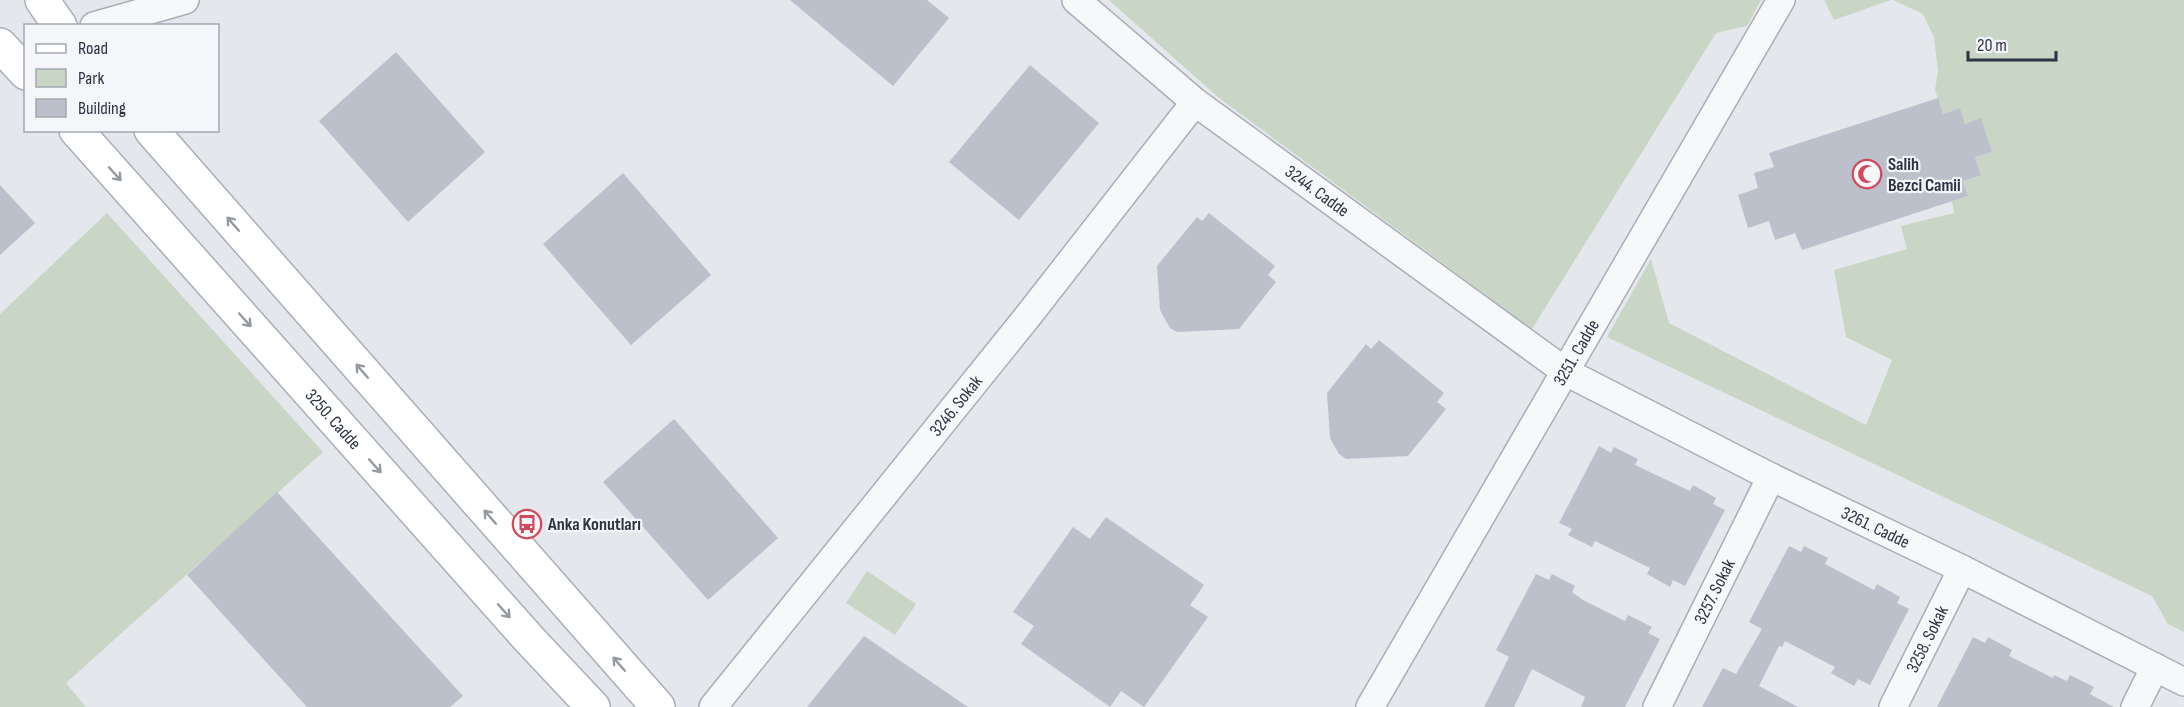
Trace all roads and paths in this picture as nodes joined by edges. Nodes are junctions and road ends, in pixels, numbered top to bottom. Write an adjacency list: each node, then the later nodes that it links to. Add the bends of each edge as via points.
1 (42, 0): 5 (street)
2 (185, 0): 6 (street)
3 (1076, 0): 9 (street, 3244. Cadde)
4 (1781, 0): 12 (street, 3251. Cadde)
5 (59, 24)
6 (101, 24)
7 (0, 45): 8 (street)
8 (24, 71)
9 (1194, 102): 12 (street, 3244. Cadde); 19 (street, 3246. Sokak)
10 (78, 132): 17 (street, 3250. Cadde, one-way to 17)
11 (153, 132): 18 (street, one-way to 11)
12 (1566, 372): 13 (street, 3261. Cadde); 20 (street, 3251. Cadde)
13 (1771, 477): 14 (street, 3261. Cadde); 21 (street, 3257. Sokak)
14 (1962, 569): 15 (street, 3261. Cadde); 22 (street, 3258. Sokak)
15 (2155, 667): 16 (street, 3261. Cadde); 23 (street)
16 (2184, 682)
17 (593, 707)
18 (658, 707)
19 (713, 707)
20 (1370, 707)
21 (1657, 707)
22 (1893, 707)
23 (2135, 707)

